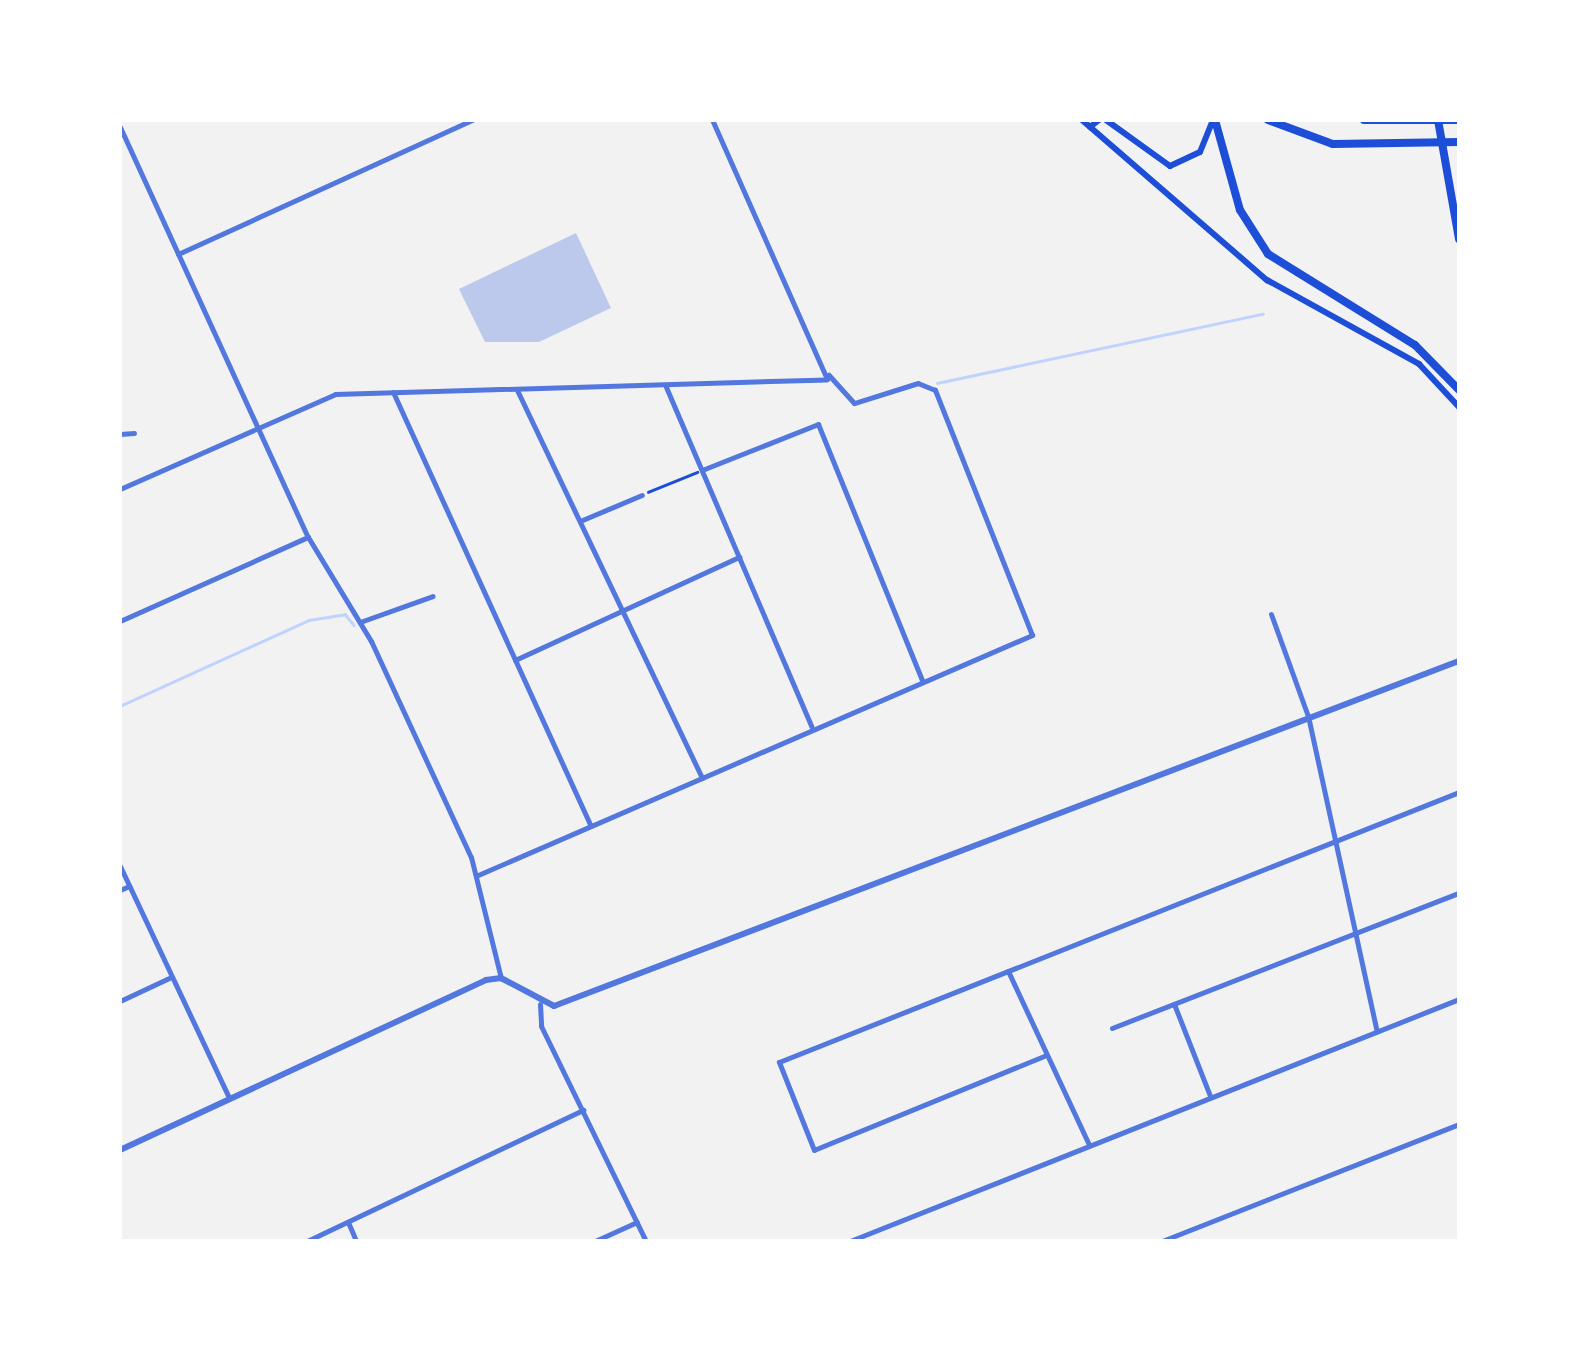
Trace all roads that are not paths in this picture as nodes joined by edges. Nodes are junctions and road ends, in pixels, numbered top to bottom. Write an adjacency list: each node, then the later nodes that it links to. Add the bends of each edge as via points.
1 (472, 120): 15 (street)
2 (712, 120): 16 (street)
3 (1082, 120): 11 (main road)
4 (1103, 120): 5 (main road, via 1148,158 1170,166 1194,159); 11 (main road)
5 (1214, 120): 19 (main road, via 1240,210 1268,254 1416,344)
6 (1268, 120): 13 (main road, via 1333,144)
7 (1364, 120): 9 (main road)
8 (1438, 120): 14 (main road)
9 (1458, 120): 12 (main road)
10 (120, 127): 15 (street)
11 (1090, 127): 21 (main road, via 1267,280 1419,364)
12 (1459, 128)
13 (1459, 142)
14 (1459, 238)
15 (178, 254): 22 (street)
16 (828, 377): 17 (street); 38 (street, via 854,403 918,383 935,390 1032,634)
17 (666, 386): 18 (street); 25 (street)
18 (517, 390): 20 (street); 28 (street)
19 (1459, 390)
20 (393, 392): 22 (street, via 335,394); 36 (street)
21 (1459, 407)
22 (257, 428): 26 (street); 29 (street)
23 (134, 433): 24 (street)
24 (120, 434)
25 (702, 470): 30 (street); 38 (street, via 818,424)
26 (120, 489)
27 (642, 494): 28 (street)
28 (580, 521): 32 (street)
29 (308, 537): 34 (street); 35 (street)
30 (739, 557): 32 (street); 40 (street)
31 (433, 596): 35 (street)
32 (623, 611): 36 (street); 41 (street)
33 (1271, 614): 39 (street)
34 (120, 622)
35 (360, 622): 46 (street)
36 (515, 660): 43 (street)
37 (1459, 661): 39 (street)
38 (922, 680): 40 (street)
39 (1308, 716): 44 (street); 56 (street, via 554,1006)
40 (811, 726): 41 (street)
41 (702, 778): 43 (street)
42 (1459, 792): 44 (street)
43 (590, 824): 46 (street)
44 (1336, 836): 50 (street); 51 (street)
45 (120, 866): 47 (street)
46 (478, 874): 53 (street)
47 (130, 886): 48 (street); 52 (street)
48 (120, 890)
49 (1459, 893): 50 (street)
50 (1354, 932): 57 (street); 59 (street)
51 (1008, 971): 60 (street); 60 (street, via 778,1062 814,1150)
52 (171, 978): 55 (street); 62 (street)
53 (501, 978): 56 (street); 62 (street)
54 (1459, 999): 59 (street)
55 (120, 1001)
56 (540, 1004): 63 (street, via 541,1026)
57 (1174, 1004): 58 (street); 61 (street)
58 (1112, 1028)
59 (1377, 1032): 61 (street)
60 (1044, 1056): 65 (street)
61 (1210, 1096): 65 (street)
62 (229, 1098): 66 (street)
63 (583, 1110): 67 (street); 68 (street)
64 (1459, 1124): 74 (street)
65 (1089, 1146): 73 (street)
66 (120, 1150)
67 (348, 1222): 69 (street); 70 (street)
68 (637, 1222): 71 (street); 72 (street)
69 (307, 1241)
70 (356, 1241)
71 (595, 1241)
72 (646, 1241)
73 (850, 1241)
74 (1162, 1241)

